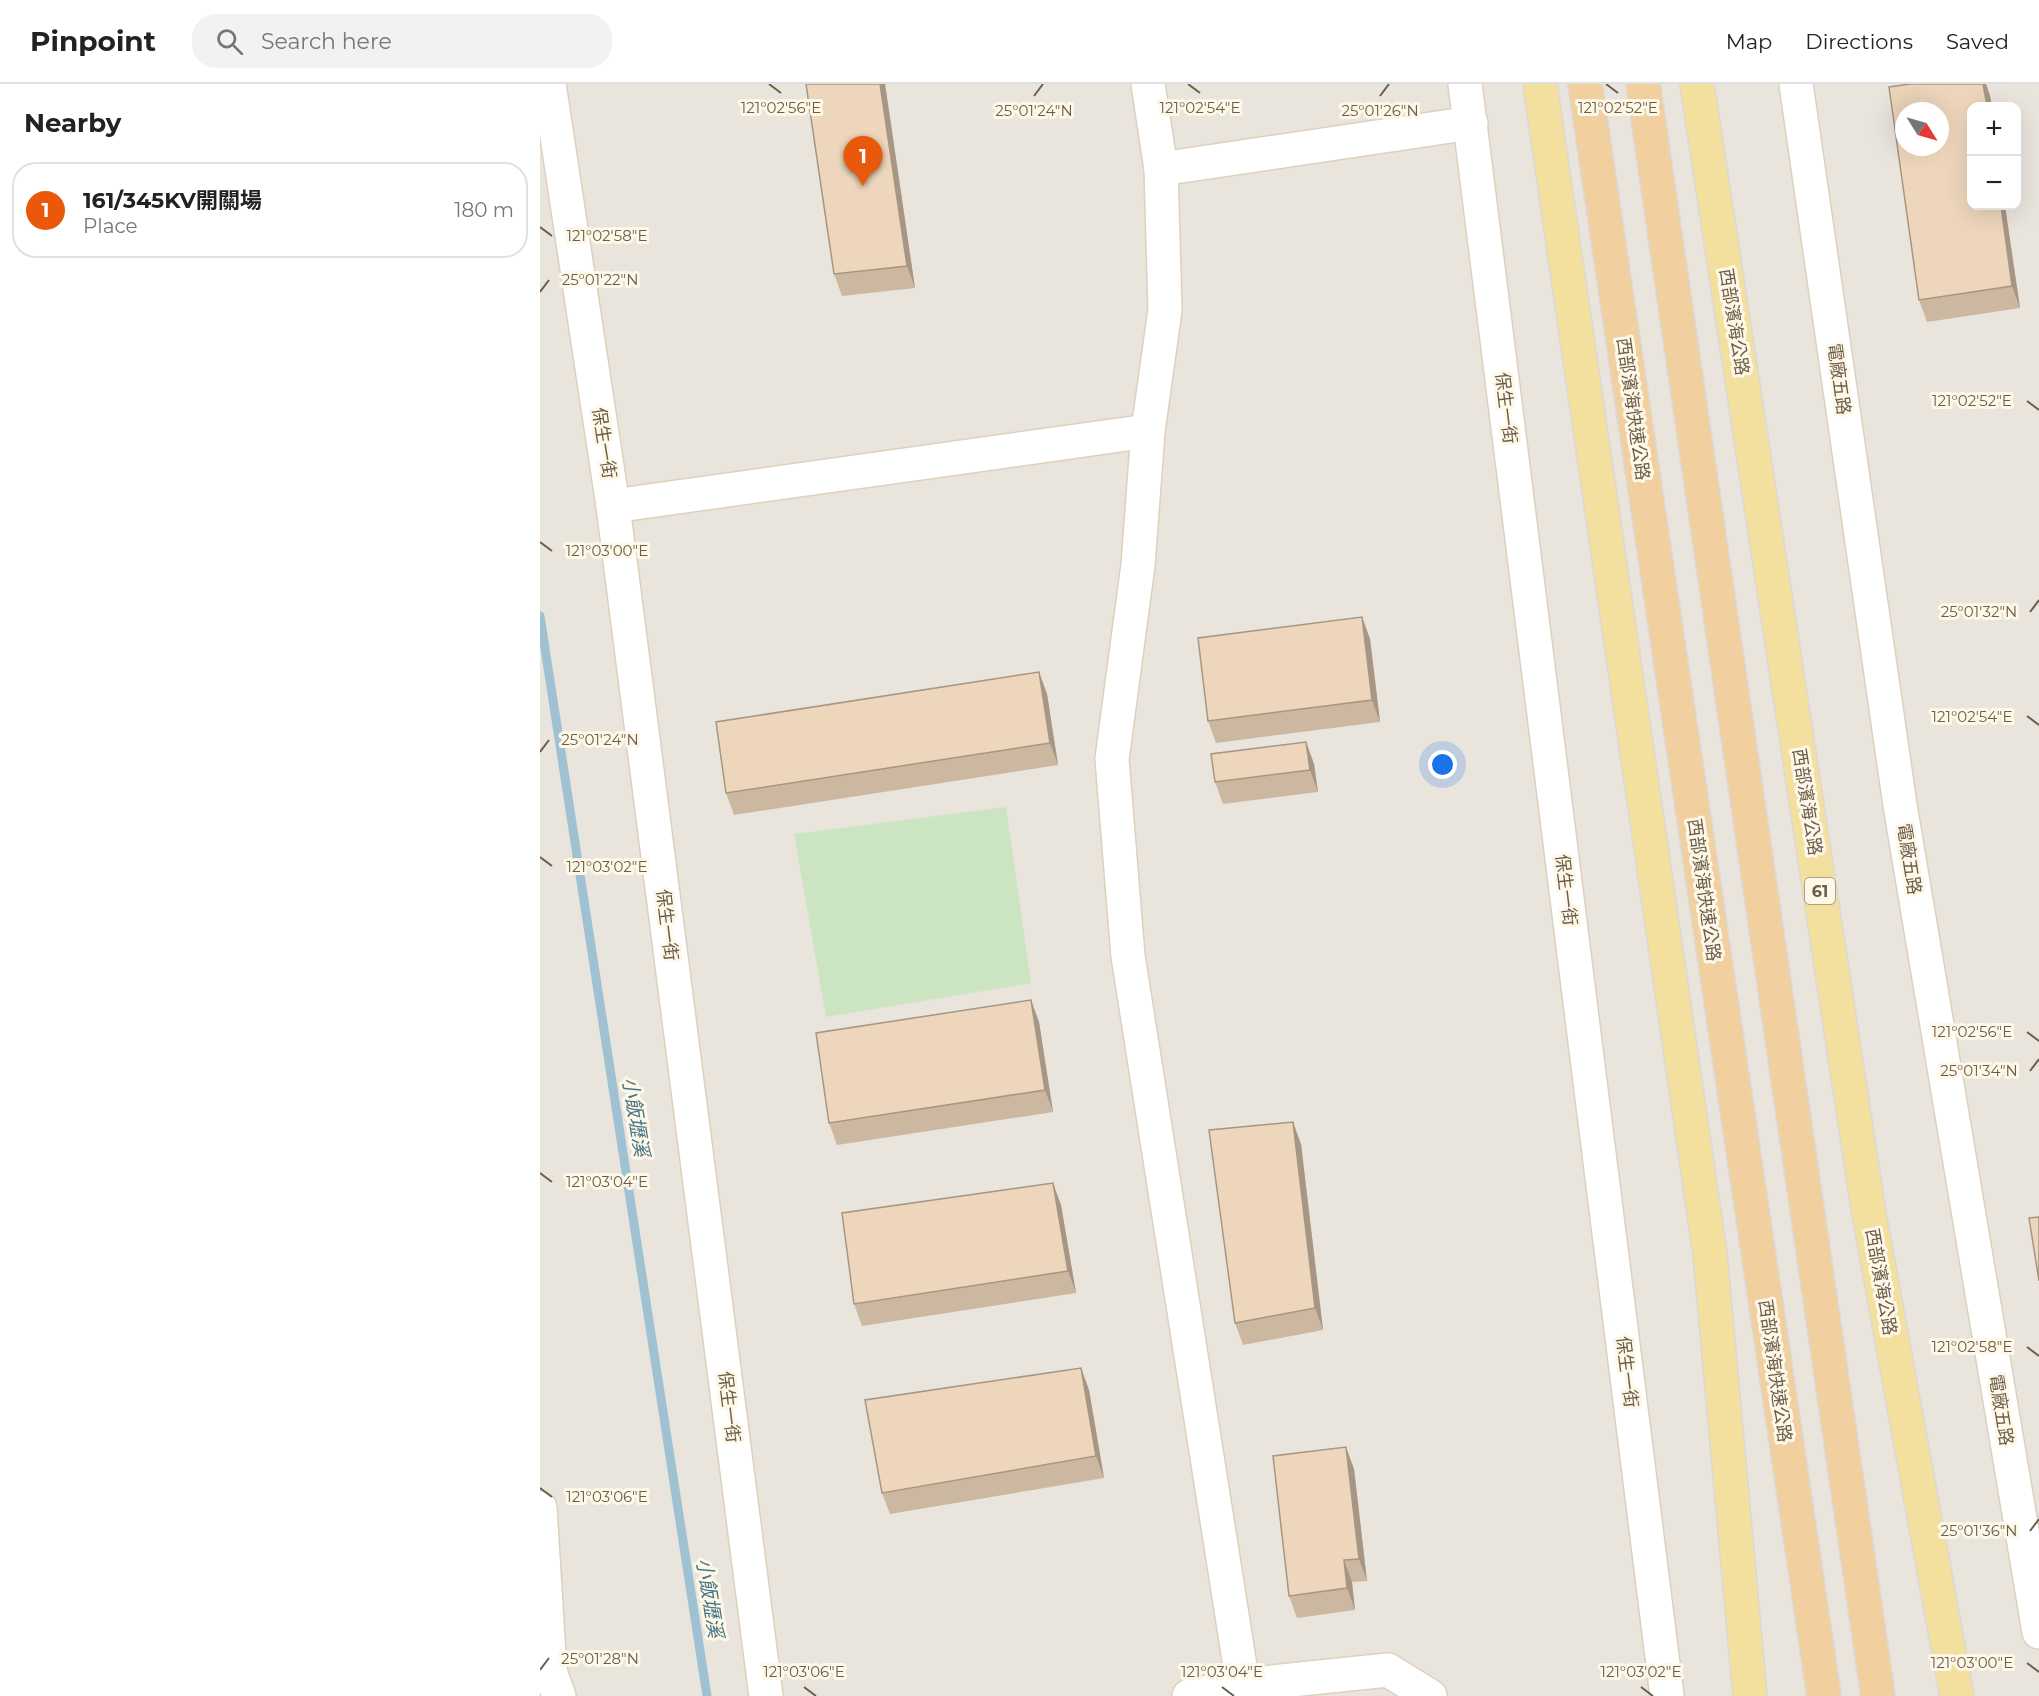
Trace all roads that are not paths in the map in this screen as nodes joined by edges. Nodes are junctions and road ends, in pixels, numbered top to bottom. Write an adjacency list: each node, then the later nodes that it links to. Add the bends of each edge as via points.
1 (549, 84): 12 (street, 保生一街)
2 (1148, 84): 10 (street)
3 (1465, 84): 9 (street, 保生一街)
4 (1540, 84): 21 (main road, via 1710,1254)
5 (1643, 84): 23 (highway)
6 (1697, 84): 24 (main road, 西部濱海公路 / 61, via 1869,1214)
7 (1796, 84): 14 (street, 電廠五路, via 1900,805)
8 (1586, 89): 22 (highway, 西部濱海快速公路)
9 (1471, 123): 10 (street); 20 (street, 保生一街)
10 (1161, 169): 11 (street, via 1165,310)
11 (1148, 431): 12 (street); 15 (street, via 1138,565 1112,759 1128,956)
12 (613, 506): 17 (street, 保生一街)
13 (540, 1508): 16 (street, via 550,1671)
14 (2039, 1632)
15 (1243, 1685): 18 (street); 19 (street, via 1388,1670)
16 (559, 1696)
17 (766, 1696)
18 (1189, 1696)
19 (1430, 1696)
20 (1667, 1696)
21 (1750, 1696)
22 (1824, 1696)
23 (1878, 1696)
24 (1957, 1696)

